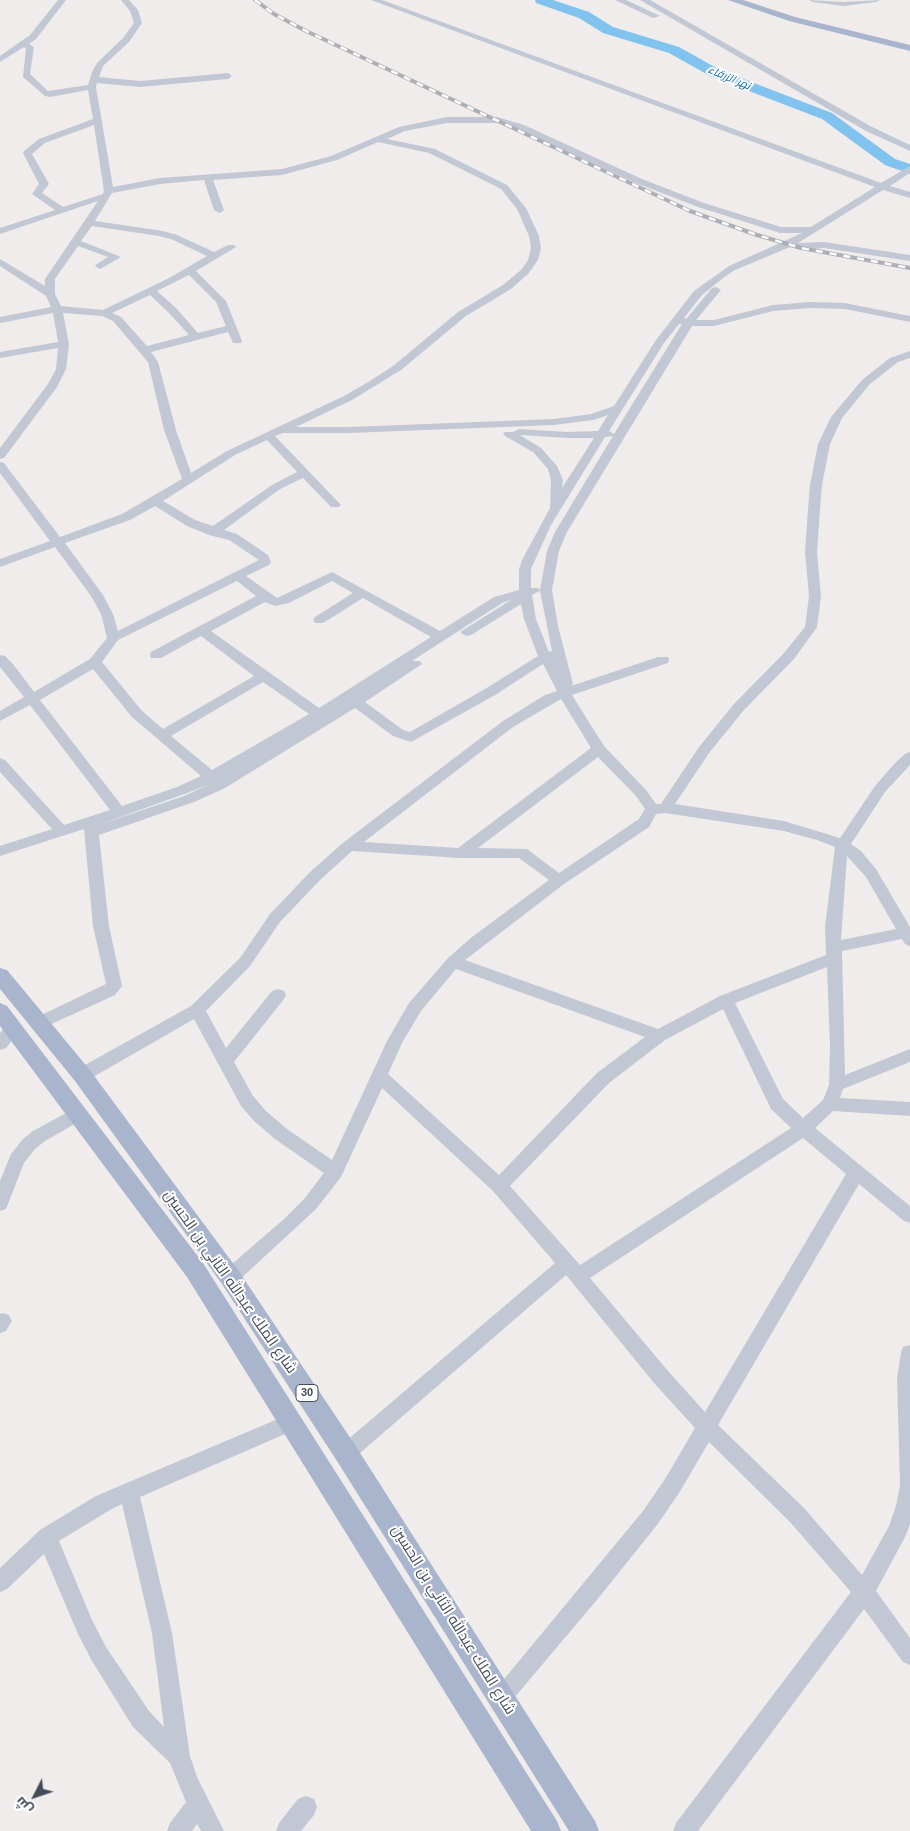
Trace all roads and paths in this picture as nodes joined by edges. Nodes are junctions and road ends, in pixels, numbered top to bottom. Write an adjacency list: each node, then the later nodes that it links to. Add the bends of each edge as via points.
1 (62, 0): 14 (street)
2 (125, 0): 18 (street, via 134,10 138,23 100,66)
3 (375, 0): 12 (street)
4 (390, 0): 12 (street)
5 (618, 0): 11 (street, via 672,23)
6 (644, 0): 11 (street)
7 (733, 0): 15 (main road, via 792,19)
8 (750, 0): 13 (main road)
9 (813, 0): 10 (street, via 843,4)
10 (876, 0)
11 (688, 26): 21 (street, via 869,129); 22 (street, via 713,46 858,130)
12 (458, 29): 24 (street)
13 (910, 43)
14 (25, 45): 16 (street); 18 (street, via 30,47 26,75 45,93)
15 (910, 48)
16 (0, 60)
17 (228, 76): 18 (street, via 140,84 118,80)
18 (93, 84): 19 (street)
19 (96, 121): 27 (street); 30 (street, via 42,141 27,153 44,184 37,194)
20 (378, 139): 25 (street, via 302,168); 33 (street, via 402,129 440,120 509,123 667,192); 63 (street, via 419,146 504,187 521,208 534,236 533,260 519,278 462,314 397,368 348,398)
21 (910, 148)
22 (910, 155)
23 (910, 169): 26 (street)
24 (860, 176): 26 (street); 26 (street); 29 (street)
25 (208, 178): 27 (street, via 160,181); 31 (street)
26 (897, 184): 28 (street); 29 (street); 35 (street)
27 (107, 193): 30 (street); 32 (street)
28 (910, 195)
29 (866, 196): 35 (street)
30 (62, 210): 34 (street)
31 (219, 210)
32 (89, 223): 36 (street); 40 (street, via 160,233)
33 (780, 230): 35 (street); 37 (street)
34 (0, 231)
35 (817, 234): 37 (street); 38 (street)
36 (75, 242): 43 (street, via 116,257); 46 (street, via 50,279)
37 (798, 243): 38 (street); 51 (street, via 719,276 698,292); 52 (street, via 723,284 704,301)
38 (830, 246): 41 (street)
39 (231, 247): 40 (street)
40 (214, 256): 44 (street)
41 (910, 258)
42 (0, 262): 46 (street)
43 (100, 266)
44 (190, 271): 45 (street); 53 (street, via 220,298)
45 (151, 292): 48 (street); 54 (street)
46 (50, 294): 47 (street)
47 (57, 309): 48 (street); 50 (street); 56 (street)
48 (104, 313): 57 (street, via 120,322)
49 (910, 319): 52 (street, via 845,306 811,305 773,308 714,323)
50 (0, 320)
51 (676, 321): 52 (street); 60 (street)
52 (688, 323): 65 (street)
53 (230, 328): 54 (street); 55 (street)
54 (196, 336): 57 (street)
55 (237, 341)
56 (64, 344): 59 (street); 67 (street, via 60,369 53,385)
57 (144, 350): 70 (street, via 156,373 170,430)
58 (910, 354): 103 (street, via 894,360 866,382 837,417 824,444 814,509 811,552 815,596 811,627 789,656 739,707)
59 (0, 355)
60 (618, 408): 61 (street, via 577,420); 64 (street)
61 (474, 426): 62 (street); 63 (street)
62 (493, 429): 64 (street, via 568,435); 73 (street, via 537,450 553,468 558,480)
63 (281, 430): 66 (street)
64 (602, 434): 65 (street); 73 (street)
65 (620, 434): 78 (street, via 561,532 553,551)
66 (268, 435): 69 (street); 70 (street)
67 (0, 456)
68 (0, 465): 75 (street)
69 (306, 473): 72 (street); 74 (street, via 276,487)
70 (188, 480): 71 (street)
71 (155, 501): 74 (street, via 190,524); 75 (street, via 126,517)
72 (336, 505)
73 (554, 511): 79 (street, via 528,560)
74 (213, 532): 77 (street, via 233,537 264,558 264,564)
75 (56, 543): 76 (street); 85 (street, via 97,595 107,614)
76 (0, 563)
77 (238, 576): 81 (street); 85 (street)
78 (546, 590): 79 (street); 86 (street)
79 (525, 592): 84 (street, via 498,600); 88 (street, via 530,619); 95 (street, via 512,605 450,641)
80 (362, 593): 81 (street, via 332,576 285,600 275,602); 82 (street); 84 (street)
81 (265, 597): 83 (street)
82 (318, 620)
83 (202, 630): 87 (street); 92 (street)
84 (440, 636): 96 (street)
85 (113, 638): 91 (street)
86 (558, 653): 88 (street); 93 (street)
87 (156, 655)
88 (545, 658): 93 (street); 95 (street, via 411,737 398,733)
89 (0, 659): 94 (street)
90 (663, 660): 93 (street)
91 (95, 662): 94 (street); 98 (street, via 125,702)
92 (263, 676): 96 (street); 98 (street)
93 (568, 695): 99 (street); 108 (street, via 544,700 508,724)
94 (32, 698): 97 (street); 104 (street)
95 (357, 703): 102 (street)
96 (319, 714): 102 (street)
97 (0, 718)
98 (161, 736): 102 (street)
99 (598, 749): 103 (street); 110 (street)
100 (910, 757): 107 (street, via 880,789)
101 (0, 763): 106 (street)
102 (215, 781): 104 (street); 105 (street, via 189,798)
103 (659, 808): 107 (street, via 784,826); 111 (street, via 644,823)
104 (119, 812): 105 (street)
105 (91, 827): 106 (street); 119 (street, via 101,926 114,986)
106 (61, 830): 109 (street)
107 (843, 845): 112 (street, via 871,873); 113 (street, via 834,905)
108 (349, 846): 110 (street); 118 (street, via 292,898 244,962)
109 (0, 851)
110 (461, 853): 111 (street, via 524,854)
111 (559, 880): 114 (street)
112 (908, 937): 113 (street)
113 (834, 953): 117 (street); 126 (street)
114 (453, 962): 121 (street); 125 (street, via 414,1007)
115 (0, 975): 119 (main road, شارع الملك عبدالله الثاني بن الحسين / 30)
116 (278, 995): 123 (street)
117 (726, 1000): 121 (street); 130 (street, via 774,1098 785,1113)
118 (197, 1010): 123 (street); 124 (street)
119 (39, 1022): 124 (main road, شارع الملك عبدالله الثاني بن الحسين / 30)
120 (5, 1028): 129 (main road, شارع الملك عبدالله الثاني بن الحسين / 30)
121 (659, 1036): 133 (street, via 603,1078)
122 (910, 1054): 126 (street)
123 (226, 1060): 132 (street, via 240,1089 260,1116)
124 (82, 1075): 137 (main road, شارع الملك عبدالله الثاني بن الحسين / 30)
125 (378, 1075): 132 (street); 133 (street)
126 (837, 1085): 127 (street)
127 (829, 1104): 128 (street); 130 (street)
128 (910, 1109)
129 (79, 1113): 134 (street, via 29,1144 16,1159); 139 (main road, شارع الملك عبدالله الثاني بن الحسين / 30, via 195,1270)
130 (803, 1128): 131 (street); 136 (street)
131 (857, 1171): 135 (street); 140 (street)
132 (334, 1172): 137 (street, via 304,1210)
133 (499, 1186): 136 (street)
134 (0, 1204)
135 (910, 1216)
136 (572, 1270): 140 (street); 141 (street)
137 (230, 1277): 141 (main road, شارع الملك عبدالله الثاني بن الحسين / 30)
138 (910, 1353): 145 (street, via 906,1378 910,1485 906,1506 898,1530)
139 (292, 1422): 142 (street); 150 (main road, شارع الملك عبدالله الثاني بن الحسين / 30)
140 (706, 1427): 145 (street, via 797,1515); 147 (street, via 650,1518)
141 (346, 1453): 147 (main road, شارع الملك عبدالله الثاني بن الحسين / 30)
142 (129, 1491): 143 (street); 149 (street, via 162,1632)
143 (47, 1537): 144 (street); 149 (street, via 99,1654 141,1719)
144 (0, 1582)
145 (864, 1592): 146 (street); 160 (street)
146 (910, 1655)
147 (502, 1697): 148 (main road, شارع الملك عبدالله الثاني بن الحسين / 30)
148 (534, 1749): 150 (main road); 151 (main road, شارع الملك عبدالله الثاني بن الحسين / 30)
149 (179, 1756): 153 (street)
150 (509, 1769): 152 (main road, شارع الملك عبدالله الثاني بن الحسين / 30)
151 (553, 1780): 152 (main road); 159 (main road, شارع الملك عبدالله الثاني بن الحسين / 30)
152 (528, 1800): 158 (main road, شارع الملك عبدالله الثاني بن الحسين / 30)
153 (198, 1805): 155 (street); 156 (street)
154 (306, 1807): 157 (street)
155 (178, 1831)
156 (213, 1831)
157 (287, 1831)
158 (547, 1831)
159 (585, 1831)
160 (684, 1831)

